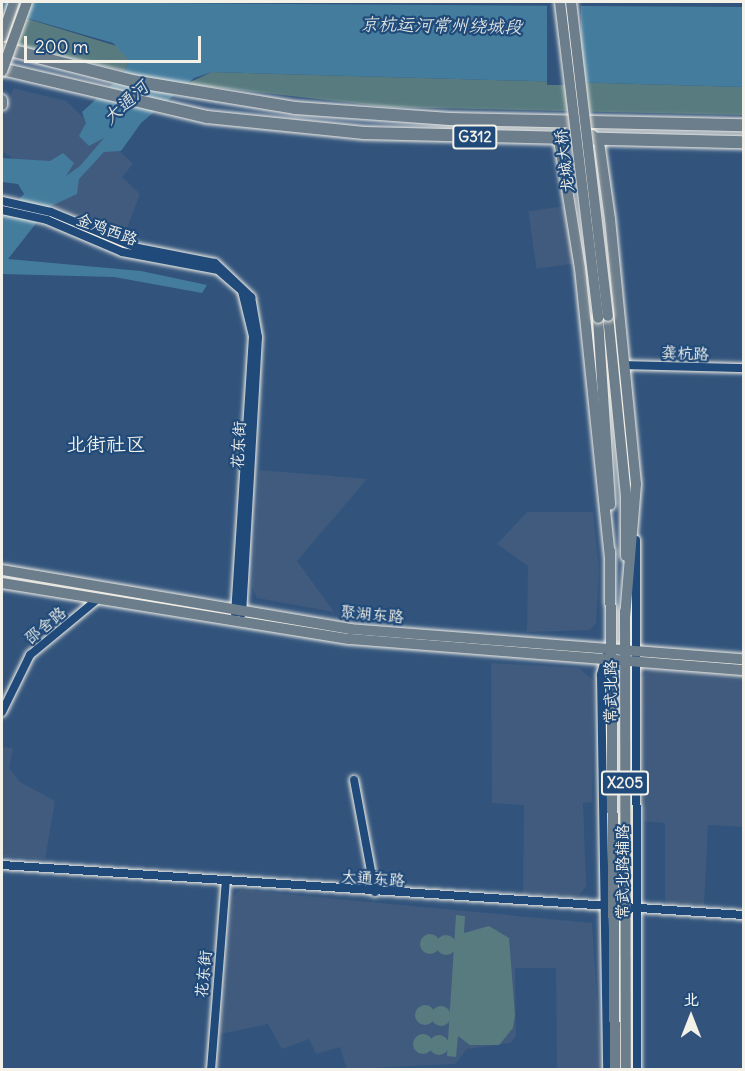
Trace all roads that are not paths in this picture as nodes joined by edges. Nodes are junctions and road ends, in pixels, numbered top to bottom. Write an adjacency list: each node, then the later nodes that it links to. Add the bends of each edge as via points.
1 (14, 2): 5 (main road)
2 (27, 2): 7 (main road, bridge)
3 (560, 2): 16 (main road, 龙城大桥, bridge)
4 (571, 2): 16 (main road, 龙城大桥, bridge)
5 (2, 37)
6 (2, 48): 8 (highway, G312, via 227,100 365,115)
7 (2, 70): 10 (highway, G312, via 207,117 364,133)
8 (578, 122): 9 (highway, G312); 10 (main road); 11 (main road)
9 (744, 125)
10 (559, 140): 11 (highway, G312); 21 (main road, via 580,268)
11 (599, 142): 12 (highway, G312); 17 (main road)
12 (744, 142)
13 (2, 201): 15 (street, 金鸡西路, via 51,212 121,243 215,263)
14 (3, 210): 15 (street, 金鸡西路, via 47,220 122,252 218,270)
15 (234, 279): 25 (street, 花东街, via 251,297 258,337)
16 (603, 317): 19 (main road, 常武北路 / X205); 21 (main road, 常武北路 / X205)
17 (626, 365): 18 (street, 龚杭路); 20 (main road)
18 (744, 369)
19 (626, 496): 20 (street); 26 (main road, 常武北路 / X205)
20 (636, 520): 26 (main road); 28 (street)
21 (610, 556): 27 (main road, 常武北路 / X205)
22 (2, 570): 25 (main road, 聚湖东路)
23 (2, 583): 24 (main road, 聚湖东路)
24 (99, 598): 25 (main road, 聚湖东路); 33 (street, 邵舍路, via 30,655)
25 (238, 615): 27 (main road, 聚湖东路, via 350,629); 30 (main road, 聚湖东路, via 349,639)
26 (625, 618): 28 (main road, 常武北路 / X205)
27 (612, 648): 28 (main road, 聚湖东路); 30 (main road, 常武北路 / X205)
28 (630, 651): 29 (main road, 聚湖东路); 31 (main road, 常武北路 / X205)
29 (744, 659)
30 (607, 660): 31 (main road, 聚湖东路); 38 (main road, 常武北路 / X205)
31 (630, 662): 32 (main road, 聚湖东路); 38 (main road, 常武北路 / X205)
32 (744, 670)
33 (2, 712)
34 (354, 780): 37 (street)
35 (2, 865): 36 (street, 大通东路)
36 (226, 881): 37 (street, 大通东路); 40 (street, 花东街)
37 (375, 892): 38 (street, 大通东路)
38 (620, 906): 39 (street, 大通东路); 41 (street, 常武北路辅路); 42 (main road, 常武北路 / X205); 43 (main road, 常武北路 / X205); 44 (street, 常武北路辅路)
39 (744, 915)
40 (211, 1070)
41 (607, 1070)
42 (615, 1070)
43 (626, 1070)
44 (637, 1070)

